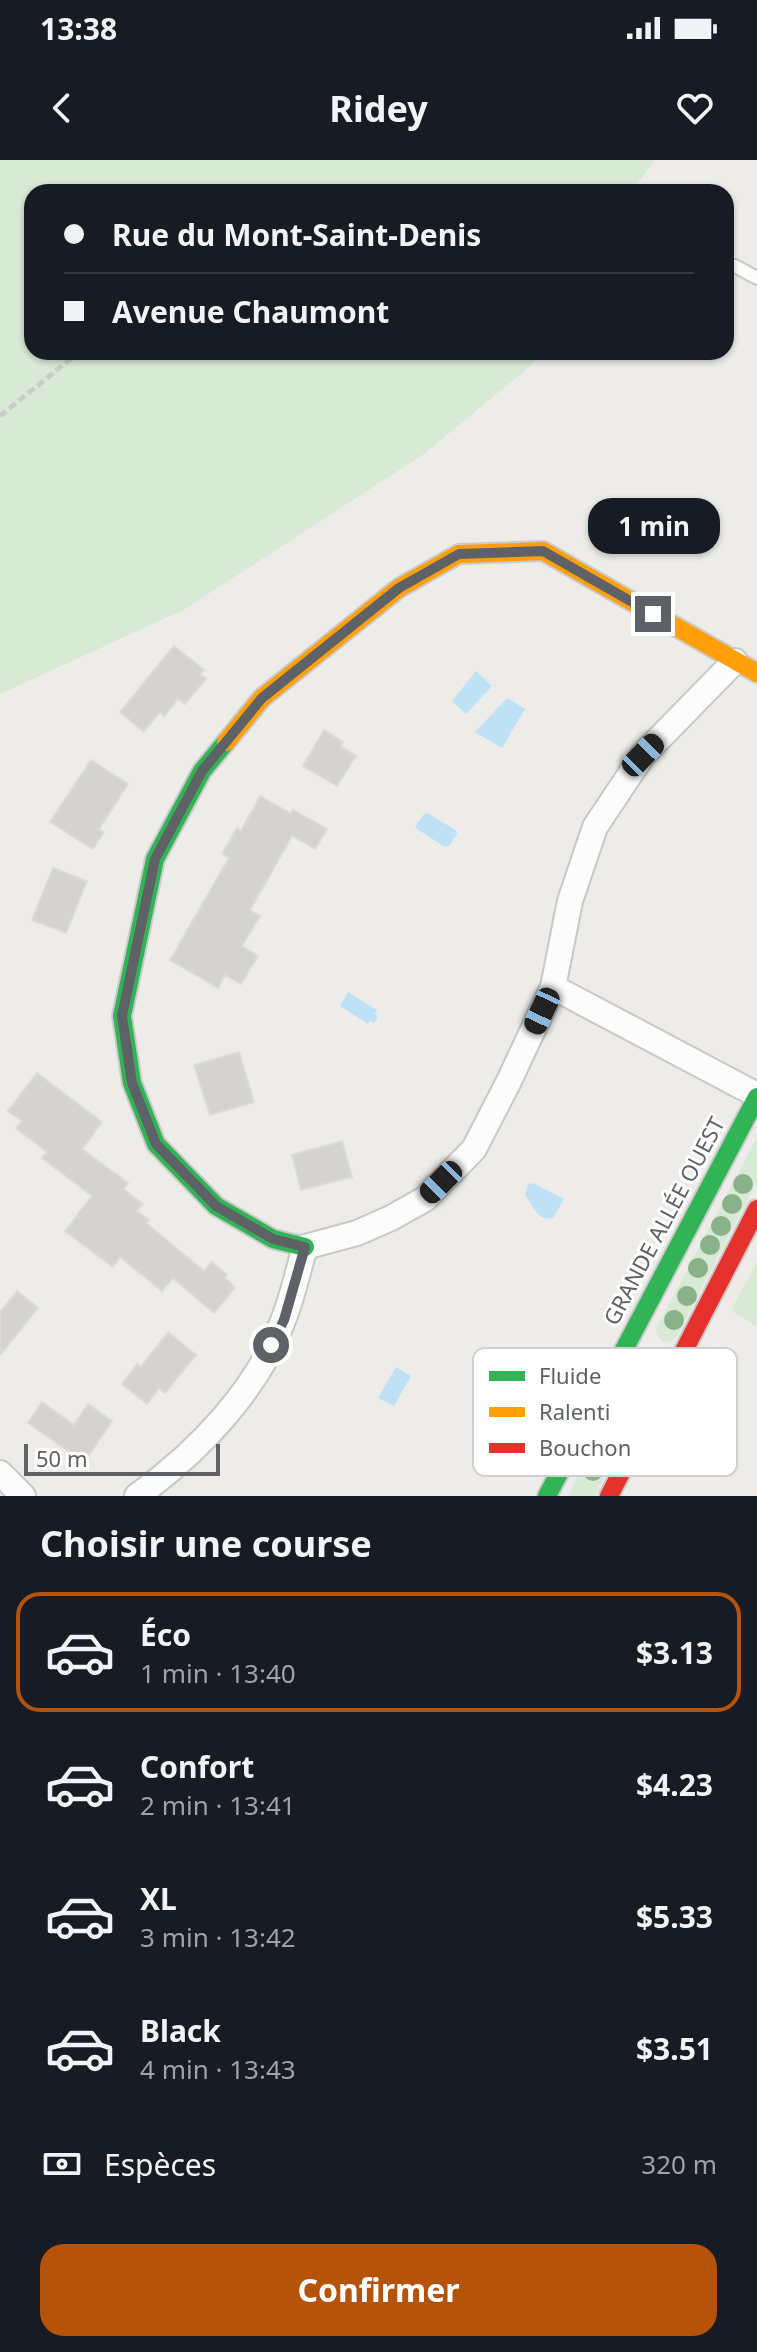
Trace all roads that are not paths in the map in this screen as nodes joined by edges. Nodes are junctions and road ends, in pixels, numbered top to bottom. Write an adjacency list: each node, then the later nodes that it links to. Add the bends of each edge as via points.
1 (735, 266): 2 (lane)
2 (757, 278)
3 (735, 661): 4 (street); 5 (street, via 643,755 595,827 570,901); 8 (street, via 543,551 459,554 399,588 262,698 202,771 155,859 122,1016 132,1083 156,1144 216,1206 273,1239)
4 (757, 673)
5 (553, 987): 6 (street); 8 (street, via 474,1149 425,1199 357,1233)
6 (757, 1096): 9 (street, GRANDE ALLÉE OUEST)
7 (757, 1209): 10 (street)
8 (305, 1247): 15 (street, via 284,1320 259,1369 226,1415 171,1472)
9 (633, 1348)
10 (678, 1348)
11 (0, 1473): 14 (street)
12 (559, 1476): 16 (street, GRANDE ALLÉE OUEST)
13 (618, 1476): 17 (street)
14 (23, 1496)
15 (137, 1496)
16 (547, 1496)
17 (609, 1496)

